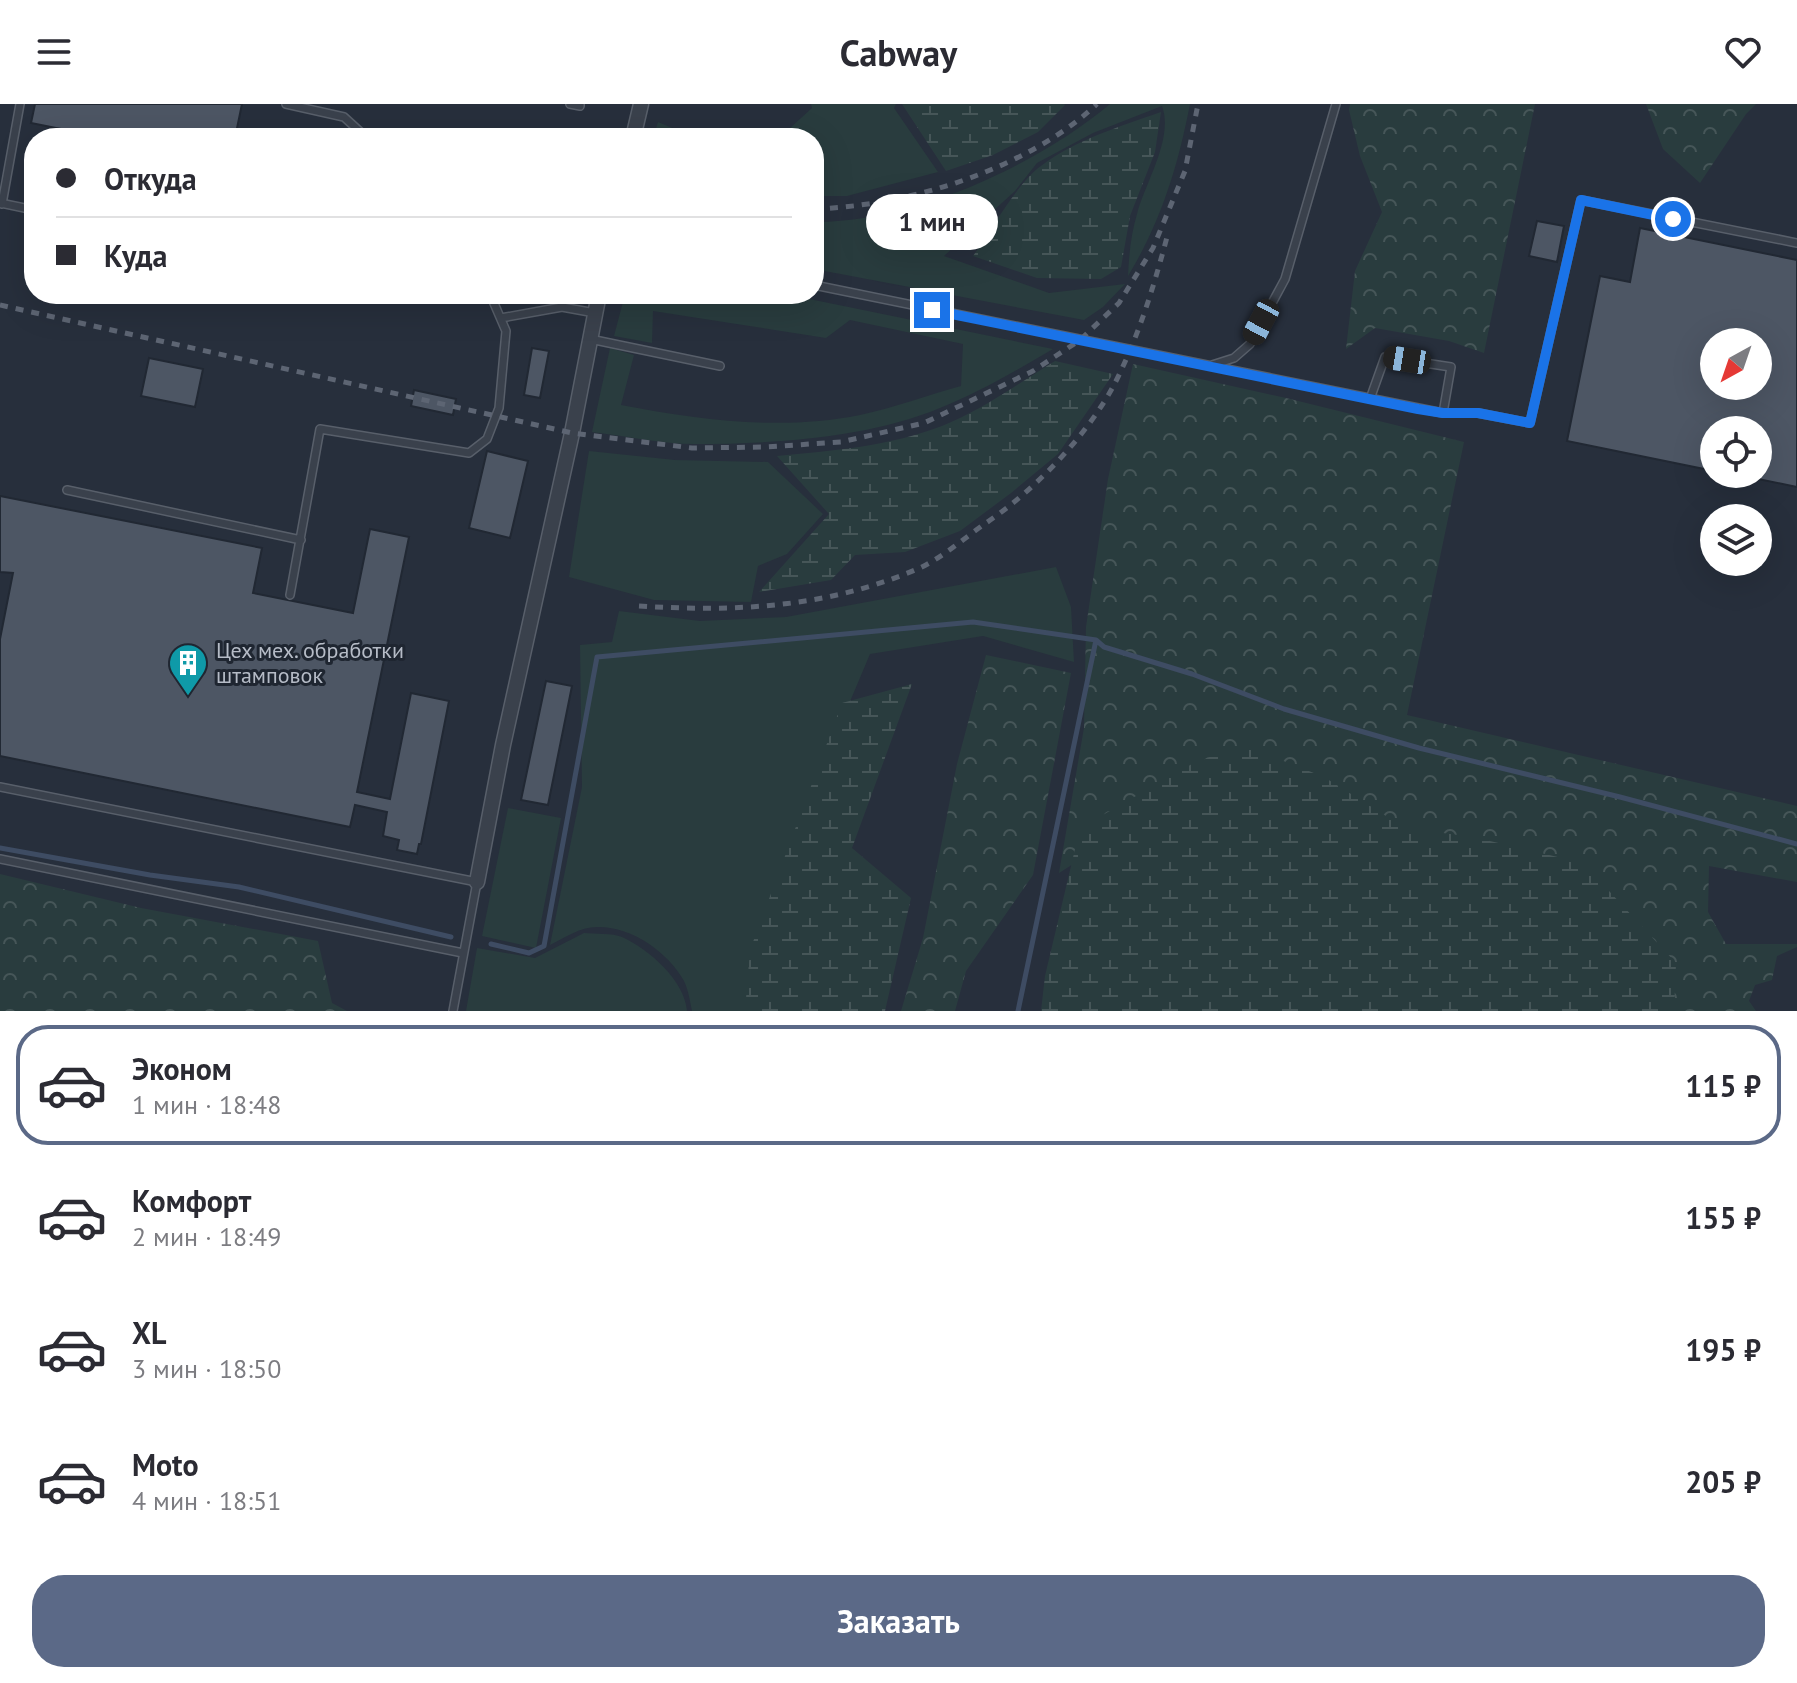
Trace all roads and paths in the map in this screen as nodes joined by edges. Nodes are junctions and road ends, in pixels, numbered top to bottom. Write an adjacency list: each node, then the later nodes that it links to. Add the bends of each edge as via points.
1 (20, 104): 9 (lane)
2 (286, 104): 7 (lane, via 344,117)
3 (570, 104): 4 (lane)
4 (580, 104)
5 (641, 104): 8 (street)
6 (1336, 104): 19 (lane, via 1285,279 1250,344 1234,358)
7 (356, 128)
8 (635, 128)
9 (1, 204): 10 (lane)
10 (24, 208)
11 (1797, 243): 21 (lane, via 1581,200 1530,423)
12 (824, 287): 19 (lane)
13 (495, 304): 16 (lane)
14 (597, 304): 15 (street)
15 (595, 313): 16 (lane, via 562,307); 17 (street)
16 (501, 318): 23 (lane, via 506,331 499,408 487,439 469,453 320,429)
17 (590, 339): 18 (lane); 27 (street)
18 (720, 366)
19 (1210, 366): 20 (lane)
20 (1370, 399): 21 (lane); 21 (lane, via 1385,357 1451,367)
21 (1443, 413)
22 (67, 490): 23 (lane)
23 (301, 540): 24 (lane)
24 (290, 595)
25 (0, 787): 27 (lane)
26 (0, 859): 28 (lane)
27 (477, 882): 28 (lane)
28 (463, 953): 29 (lane)
29 (453, 1011)

